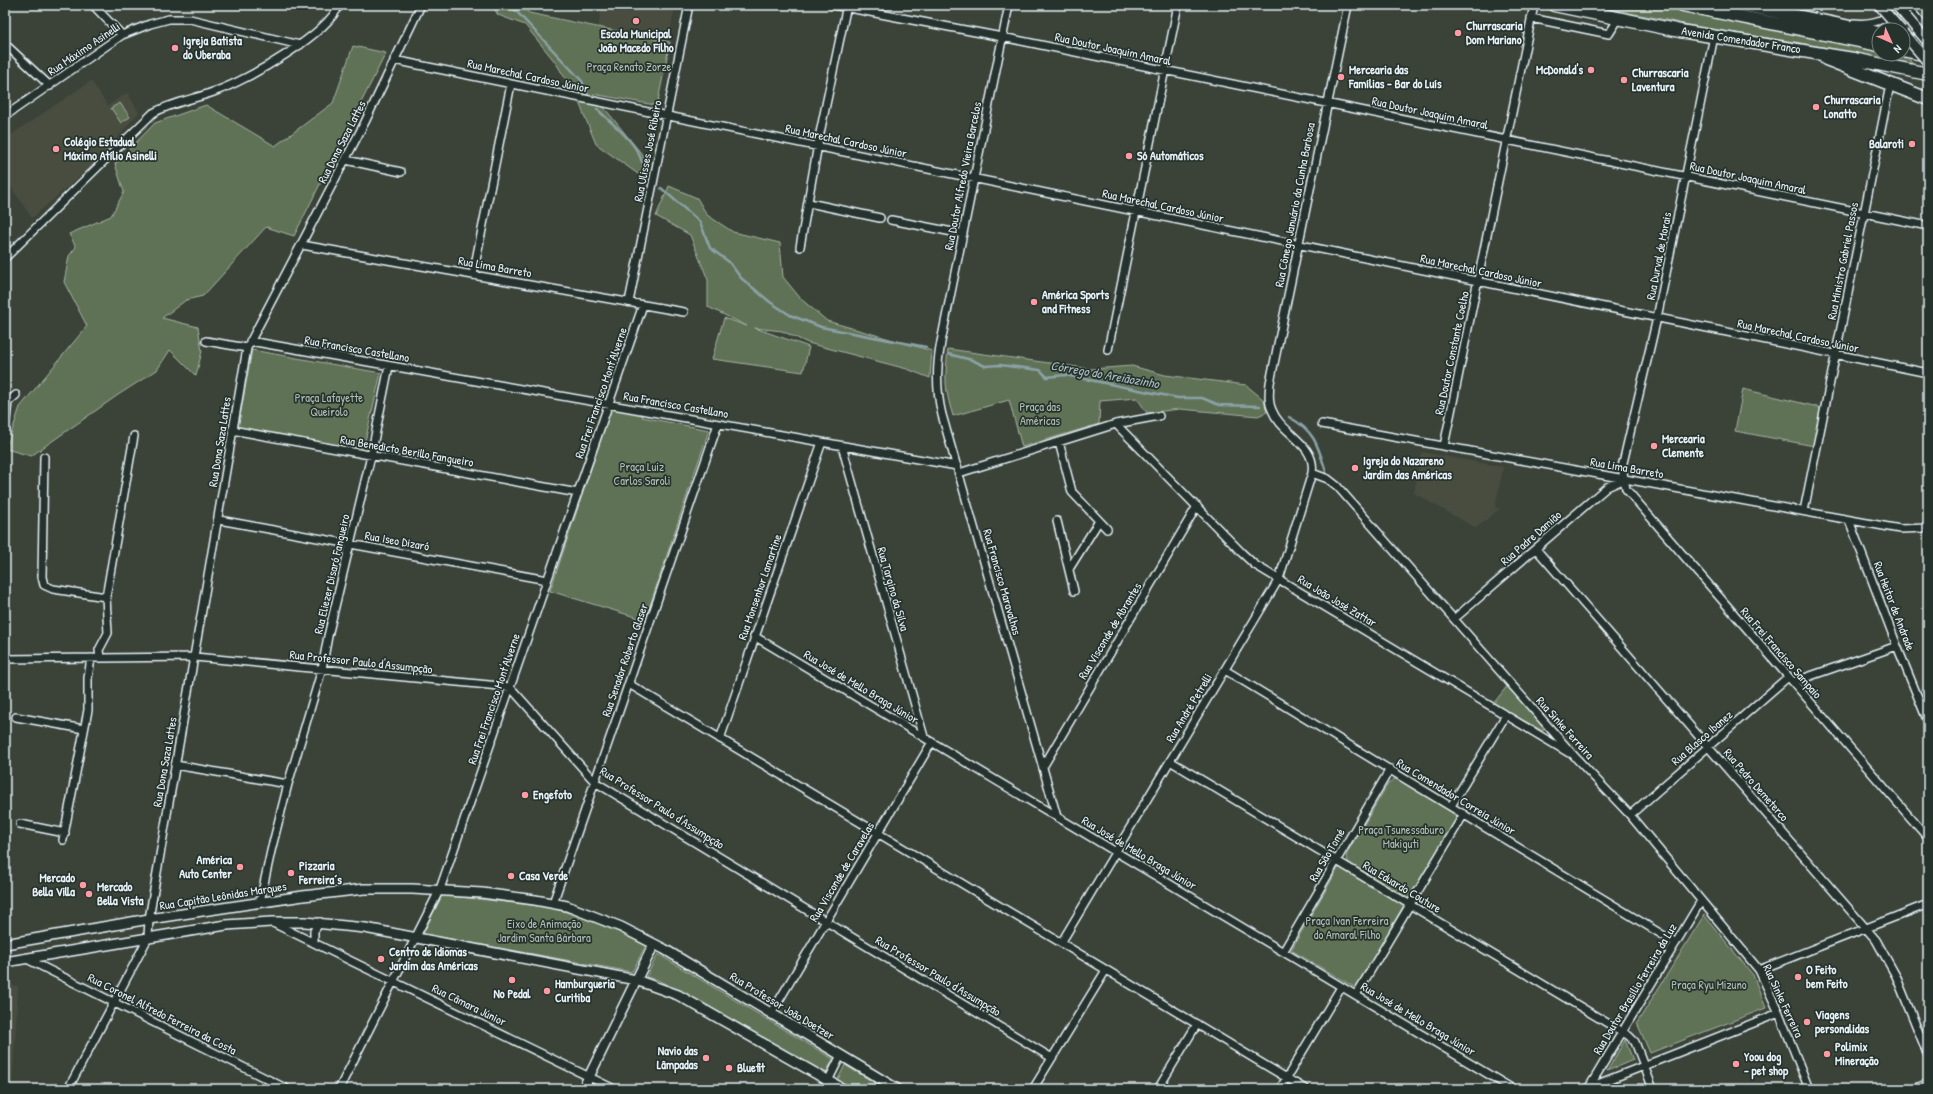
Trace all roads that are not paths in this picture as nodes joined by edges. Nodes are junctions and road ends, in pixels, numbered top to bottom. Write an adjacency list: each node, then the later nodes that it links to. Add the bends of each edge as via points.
1 (93, 5): 21 (street)
2 (339, 5): 30 (street, via 324,26)
3 (421, 5): 35 (street, Rua Dona Saza Lattes)
4 (689, 5): 45 (street, Rua Ulisses José Ribeiro)
5 (833, 5): 15 (street, Rua Doutor Joaquim Amaral)
6 (1009, 5): 24 (street, Rua Doutor Alfredo Vieira Barcelos)
7 (1178, 5): 37 (street)
8 (1348, 5): 43 (street, Rua Cônego Januário da Cunha Barbosa)
9 (1534, 5): 16 (street, Rua Doutor Constante Coelho)
10 (1554, 5): 17 (highway, Avenida Comendador Franco)
11 (1683, 5): 28 (highway, Avenida Comendador Franco)
12 (1746, 5): 18 (highway)
13 (1879, 5): 19 (main road, bridge)
14 (1898, 5): 18 (street, via 1893,13 1878,22); 22 (highway, via 1910,14); 27 (main road, bridge)
15 (846, 6): 24 (street, Rua Doutor Joaquim Amaral); 47 (street)
16 (1532, 18): 17 (street, via 1609,34); 46 (street, Rua Doutor Constante Coelho)
17 (1619, 18): 23 (highway, Avenida Comendador Franco)
18 (1831, 22): 20 (highway)
19 (1893, 22)
20 (1871, 31)
21 (122, 35): 30 (street, Rua Máximo Asinelli, via 169,19 190,19); 41 (street, Rua Máximo Asinelli)
22 (1928, 35)
23 (1714, 36): 32 (highway, Avenida Comendador Franco); 50 (street, Rua Durval de Morais)
24 (1002, 37): 37 (street, Rua Doutor Joaquim Amaral); 51 (street, Rua Doutor Alfredo Vieira Barcelos)
25 (1911, 41): 31 (highway)
26 (1911, 42): 36 (main road, bridge)
27 (1928, 42)
28 (1871, 43)
29 (5, 44): 41 (street)
30 (300, 44): 62 (street, via 238,82 167,105 153,113)
31 (1928, 46)
32 (1803, 50): 38 (highway, Avenida Comendador Franco); 40 (highway)
33 (1911, 52): 34 (highway)
34 (1928, 55)
35 (394, 60): 39 (street, Rua Marechal Cardoso Júnior); 48 (street, Rua Dona Saza Lattes)
36 (1928, 62)
37 (1165, 70): 43 (street, Rua Doutor Joaquim Amaral); 53 (street)
38 (1928, 74)
39 (511, 84): 45 (street, Rua Marechal Cardoso Júnior); 63 (street)
40 (1890, 85): 42 (highway); 54 (street, Rua Ministro Gabriel Passos)
41 (50, 86): 44 (street, Rua Máximo Asinelli)
42 (1928, 99)
43 (1328, 104): 46 (street, Rua Doutor Joaquim Amaral); 60 (street, Rua Cônego Januário da Cunha Barbosa)
44 (5, 116)
45 (667, 116): 47 (street, Rua Marechal Cardoso Júnior); 65 (street, Rua Ulisses José Ribeiro)
46 (1506, 140): 50 (street, Rua Doutor Joaquim Amaral); 64 (street, Rua Doutor Constante Coelho)
47 (818, 147): 51 (street, Rua Marechal Cardoso Júnior); 52 (street)
48 (346, 160): 49 (street); 59 (street, Rua Dona Saza Lattes)
49 (401, 172)
50 (1686, 177): 54 (street, Rua Doutor Joaquim Amaral); 68 (street, Rua Durval de Morais)
51 (974, 179): 53 (street, Rua Marechal Cardoso Júnior); 58 (street, Rua Doutor Alfredo Vieira Barcelos)
52 (809, 203): 55 (street); 61 (street)
53 (1136, 212): 60 (street, Rua Marechal Cardoso Júnior); 71 (street)
54 (1864, 213): 57 (street, Rua Doutor Joaquim Amaral); 73 (street, Rua Ministro Gabriel Passos)
55 (880, 218)
56 (891, 220): 58 (street)
57 (1928, 226)
58 (963, 234): 72 (street, Rua Doutor Alfredo Vieira Barcelos)
59 (302, 245): 63 (street, Rua Lima Barreto); 70 (street, Rua Dona Saza Lattes)
60 (1299, 245): 64 (street, Rua Marechal Cardoso Júnior); 92 (street, Rua Cônego Januário da Cunha Barbosa, via 1269,397 1272,411 1278,421 1308,451 1313,462)
61 (800, 247)
62 (5, 258)
63 (473, 275): 65 (street, Rua Lima Barreto)
64 (1478, 281): 68 (street, Rua Marechal Cardoso Júnior); 88 (street, Rua Doutor Constante Coelho)
65 (629, 302): 66 (street, Rua Lima Barreto)
66 (643, 305): 67 (street, Rua Lima Barreto); 77 (street, Rua Frei Francisco Mont'Alverne)
67 (684, 312)
68 (1658, 318): 73 (street, Rua Marechal Cardoso Júnior); 93 (street, Rua Durval de Morais, via 1622,467)
69 (206, 341): 70 (street, Rua Francisco Castellano)
70 (249, 344): 74 (street, Rua Francisco Castellano); 83 (street, Rua Dona Saza Lattes)
71 (1108, 350)
72 (939, 351): 91 (street, Rua Francisco Maravalhas, via 939,403)
73 (1836, 354): 75 (street, Rua Marechal Cardoso Júnior); 96 (street, Rua Ministro Gabriel Passos)
74 (389, 366): 77 (street, Rua Francisco Castellano); 89 (street, Rua Eliezer Disaró Fangueiro)
75 (1928, 373)
76 (16, 395): 82 (street, via 8,402)
77 (608, 404): 79 (street, Rua Francisco Castellano); 94 (street, Rua Frei Francisco Mont'Alverne)
78 (1159, 416): 80 (street, Rua Francisco Castellano)
79 (718, 424): 85 (street, Rua Francisco Castellano); 120 (street, Rua Senador Roberto Glaser)
80 (1116, 424): 86 (street, Rua Francisco Castellano); 95 (street, Rua João José Zattar)
81 (1322, 424): 88 (street, Rua Lima Barreto)
82 (5, 429)
83 (232, 430): 89 (street, Rua Benedicto Berillo Fangueiro); 97 (street, Rua Dona Saza Lattes)
84 (134, 436): 109 (street)
85 (822, 442): 87 (street, Rua Francisco Castellano); 111 (street, Rua Monsenhor Lamartine)
86 (1059, 442): 91 (street, Rua Francisco Castellano); 99 (street, via 1072,492)
87 (842, 446): 91 (street, Rua Francisco Castellano); 126 (street, Rua Targino da Silva)
88 (1444, 446): 93 (street, Rua Lima Barreto)
89 (371, 456): 94 (street, Rua Benedicto Berillo Fangueiro); 103 (street, Rua Eliezer Disaró Fangueiro)
90 (44, 457): 109 (street, via 44,585 53,589)
91 (958, 470): 133 (street, Rua Francisco Maravalhas)
92 (1312, 473): 106 (street, Rua André Petrelli); 110 (street, Rua Sinke Ferreira, via 1328,479 1337,486)
93 (1625, 479): 96 (street, Rua Lima Barreto); 104 (street, Rua Padre Damião, via 1607,487); 119 (street, Rua Frei Francisco Sampaio, via 1628,494)
94 (578, 493): 107 (street, Rua Frei Francisco Mont'Alverne)
95 (1197, 506): 106 (street, Rua João José Zattar, via 1246,557); 133 (street, Rua Visconde de Abrantes)
96 (1804, 511): 98 (street, Rua Lima Barreto)
97 (219, 520): 103 (street, Rua Iseo Dizaró); 113 (street, Rua Dona Saza Lattes)
98 (1849, 520): 101 (street, Rua Lima Barreto, via 1900,529); 112 (street, Rua Heitor de Andrade)
99 (1099, 521): 102 (street); 105 (street)
100 (1057, 522): 105 (street)
101 (1928, 528)
102 (1106, 529)
103 (350, 544): 107 (street, Rua Iseo Dizaró); 117 (street, Rua Eliezer Disaró Fangueiro)
104 (1536, 548): 110 (street, Rua Padre Damião); 129 (street, Rua Pedro Demeterco)
105 (1069, 569): 108 (street)
106 (1279, 579): 118 (street, Rua André Petrelli); 122 (street, Rua João José Zattar)
107 (547, 580): 121 (street, Rua Frei Francisco Mont'Alverne)
108 (1074, 591)
109 (106, 597): 115 (street, via 108,633 100,650)
110 (1454, 619): 130 (street, Rua Sinke Ferreira)
111 (754, 636): 126 (street, Rua José de Mello Braga Júnior); 127 (street, Rua Monsenhor Lamartine)
112 (1897, 646): 119 (street, Rua Blasco Ibanez); 124 (street, Rua Heitor de Andrade)
113 (195, 657): 115 (street, Rua Professor Paulo d'Assumpção); 117 (street, Rua Professor Paulo d'Assumpção); 132 (street, Rua Dona Saza Lattes)
114 (91, 658): 115 (street, Rua Professor Paulo d'Assumpção); 116 (street, Rua Professor Paulo d'Assumpção); 125 (street)
115 (100, 658)
116 (5, 659)
117 (322, 669): 121 (street, Rua Professor Paulo d'Assumpção); 136 (street, Rua Eliezer Disaró Fangueiro)
118 (1225, 670): 131 (street, Rua André Petrelli); 134 (street, Rua Comendador Correia Júnior)
119 (1790, 679): 129 (street, Rua Blasco Ibanez); 143 (street, Rua Frei Francisco Sampaio)
120 (629, 684): 127 (street); 135 (street, Rua Senador Roberto Glaser)
121 (510, 687): 135 (street, Rua Professor Paulo d'Assumpção); 146 (street, Rua Frei Francisco Mont'Alverne)
122 (1506, 715): 130 (street, Rua João José Zattar); 137 (street)
123 (16, 717): 125 (street)
124 (1928, 721)
125 (84, 729): 141 (street, via 64,836)
126 (924, 737): 128 (street, Rua José de Mello Braga Júnior)
127 (720, 739): 142 (street)
128 (932, 742): 140 (street, Rua José de Mello Braga Júnior); 142 (street, Rua Visconde de Caravelas)
129 (1708, 746): 139 (street, Rua Blasco Ibanez); 156 (street, Rua Pedro Demeterco)
130 (1576, 758): 139 (street, Rua Sinke Ferreira)
131 (1170, 761): 144 (street, Rua André Petrelli); 145 (street, Rua Eduardo Couture)
132 (175, 764): 136 (street); 152 (street, Rua Dona Saza Lattes)
133 (1043, 767): 140 (street, Rua Francisco Maravalhas)
134 (1390, 769): 137 (street, Rua Comendador Correia Júnior); 145 (street, Rua São Tomé)
135 (595, 782): 149 (street, Rua Senador Roberto Glaser); 153 (street, Rua Professor Paulo d'Assumpção)
136 (288, 784): 148 (street, Rua Eliezer Disaró Fangueiro)
137 (1451, 806): 138 (street, Rua Comendador Correia Júnior)
138 (1464, 814): 150 (street); 161 (street, Rua Comendador Correia Júnior)
139 (1630, 815): 147 (street, Rua Sinke Ferreira)
140 (1057, 817): 144 (street, Rua José de Mello Braga Júnior)
141 (20, 824)
142 (878, 833): 153 (street, Rua Visconde de Caravelas); 160 (street)
143 (1928, 838)
144 (1116, 852): 160 (street, Rua André Petrelli); 164 (street, Rua José de Mello Braga Júnior)
145 (1336, 860): 150 (street, Rua Eduardo Couture); 164 (street, Rua São Tomé)
146 (440, 889): 148 (main road, Rua Capitão Leônidas Marques, via 364,889); 149 (main road, Rua Capitão Leônidas Marques); 157 (street, Rua Frei Francisco Mont'Alverne)
147 (1701, 901): 161 (street, Rua Doutor Brasílio Ferreira da Luz); 168 (street, Rua Sinke Ferreira)
148 (260, 902): 152 (main road, Rua Capitão Leônidas Marques)
149 (553, 903): 163 (main road, Rua Capitão Leônidas Marques, via 606,920)
150 (1410, 904): 172 (street); 177 (street, Rua Eduardo Couture)
151 (1928, 904): 156 (street)
152 (149, 919): 158 (street, Rua Dona Saza Lattes); 162 (main road, Rua Capitão Leônidas Marques)
153 (826, 921): 174 (street, Rua Visconde de Caravelas); 180 (street, Rua Professor Paulo d'Assumpção)
154 (271, 922): 155 (main road); 158 (main road, via 226,925); 159 (street, Rua Câmara Júnior)
155 (320, 922): 157 (main road); 159 (street, via 314,931)
156 (1866, 928): 168 (street); 179 (street, Rua Pedro Demeterco, via 1891,965)
157 (416, 937): 169 (main road); 170 (street, Rua Frei Francisco Mont'Alverne)
158 (148, 938): 165 (main road); 173 (street)
159 (314, 942): 170 (street, Rua Câmara Júnior)
160 (1061, 943): 167 (street)
161 (1676, 943): 177 (street, Rua Doutor Brasílio Ferreira da Luz)
162 (5, 944)
163 (654, 944): 169 (main road); 174 (main road, Rua Professor João Doetzer)
164 (1283, 952): 171 (street, Rua José de Mello Braga Júnior)
165 (27, 958): 166 (main road); 173 (street, Rua Coronel Alfredo Ferreira da Costa)
166 (5, 962)
167 (1106, 970): 176 (street); 180 (street)
168 (1759, 970): 175 (street, Rua Sinke Ferreira)
169 (636, 980): 182 (main road); 185 (main road, via 678,995)
170 (394, 981): 182 (street, Rua Câmara Júnior); 189 (street, Rua Frei Francisco Mont'Alverne)
171 (1341, 986): 172 (street, Rua José de Mello Braga Júnior); 183 (street)
172 (1356, 995): 198 (street, Rua José de Mello Braga Júnior)
173 (113, 1002): 187 (street); 188 (street, Rua Coronel Alfredo Ferreira da Costa)
174 (771, 1014): 178 (main road, Rua Professor João Doetzer)
175 (1780, 1014): 181 (street); 200 (street, Rua Sinke Ferreira)
176 (1196, 1024): 183 (street); 195 (street)
177 (1623, 1032): 181 (street, Rua Eduardo Couture, via 1635,1042); 186 (street, Rua Doutor Brasílio Ferreira da Luz)
178 (841, 1055): 185 (street); 193 (main road, Rua Professor João Doetzer)
179 (1928, 1055)
180 (1052, 1058): 194 (street)
181 (1644, 1066): 186 (street); 199 (street, Rua Eduardo Couture)
182 (589, 1076): 190 (main road); 191 (street, Rua Câmara Júnior)
183 (1287, 1078): 196 (street); 197 (street)
184 (1928, 1083): 201 (street)
185 (826, 1085): 192 (main road)
186 (1589, 1088)
187 (68, 1089)
188 (286, 1089)
189 (339, 1089)
190 (583, 1089)
191 (614, 1089)
192 (843, 1089)
193 (897, 1089)
194 (1033, 1089)
195 (1158, 1089)
196 (1280, 1089)
197 (1305, 1089)
198 (1513, 1089)
199 (1653, 1089)
200 (1809, 1089)
201 (1914, 1089)

